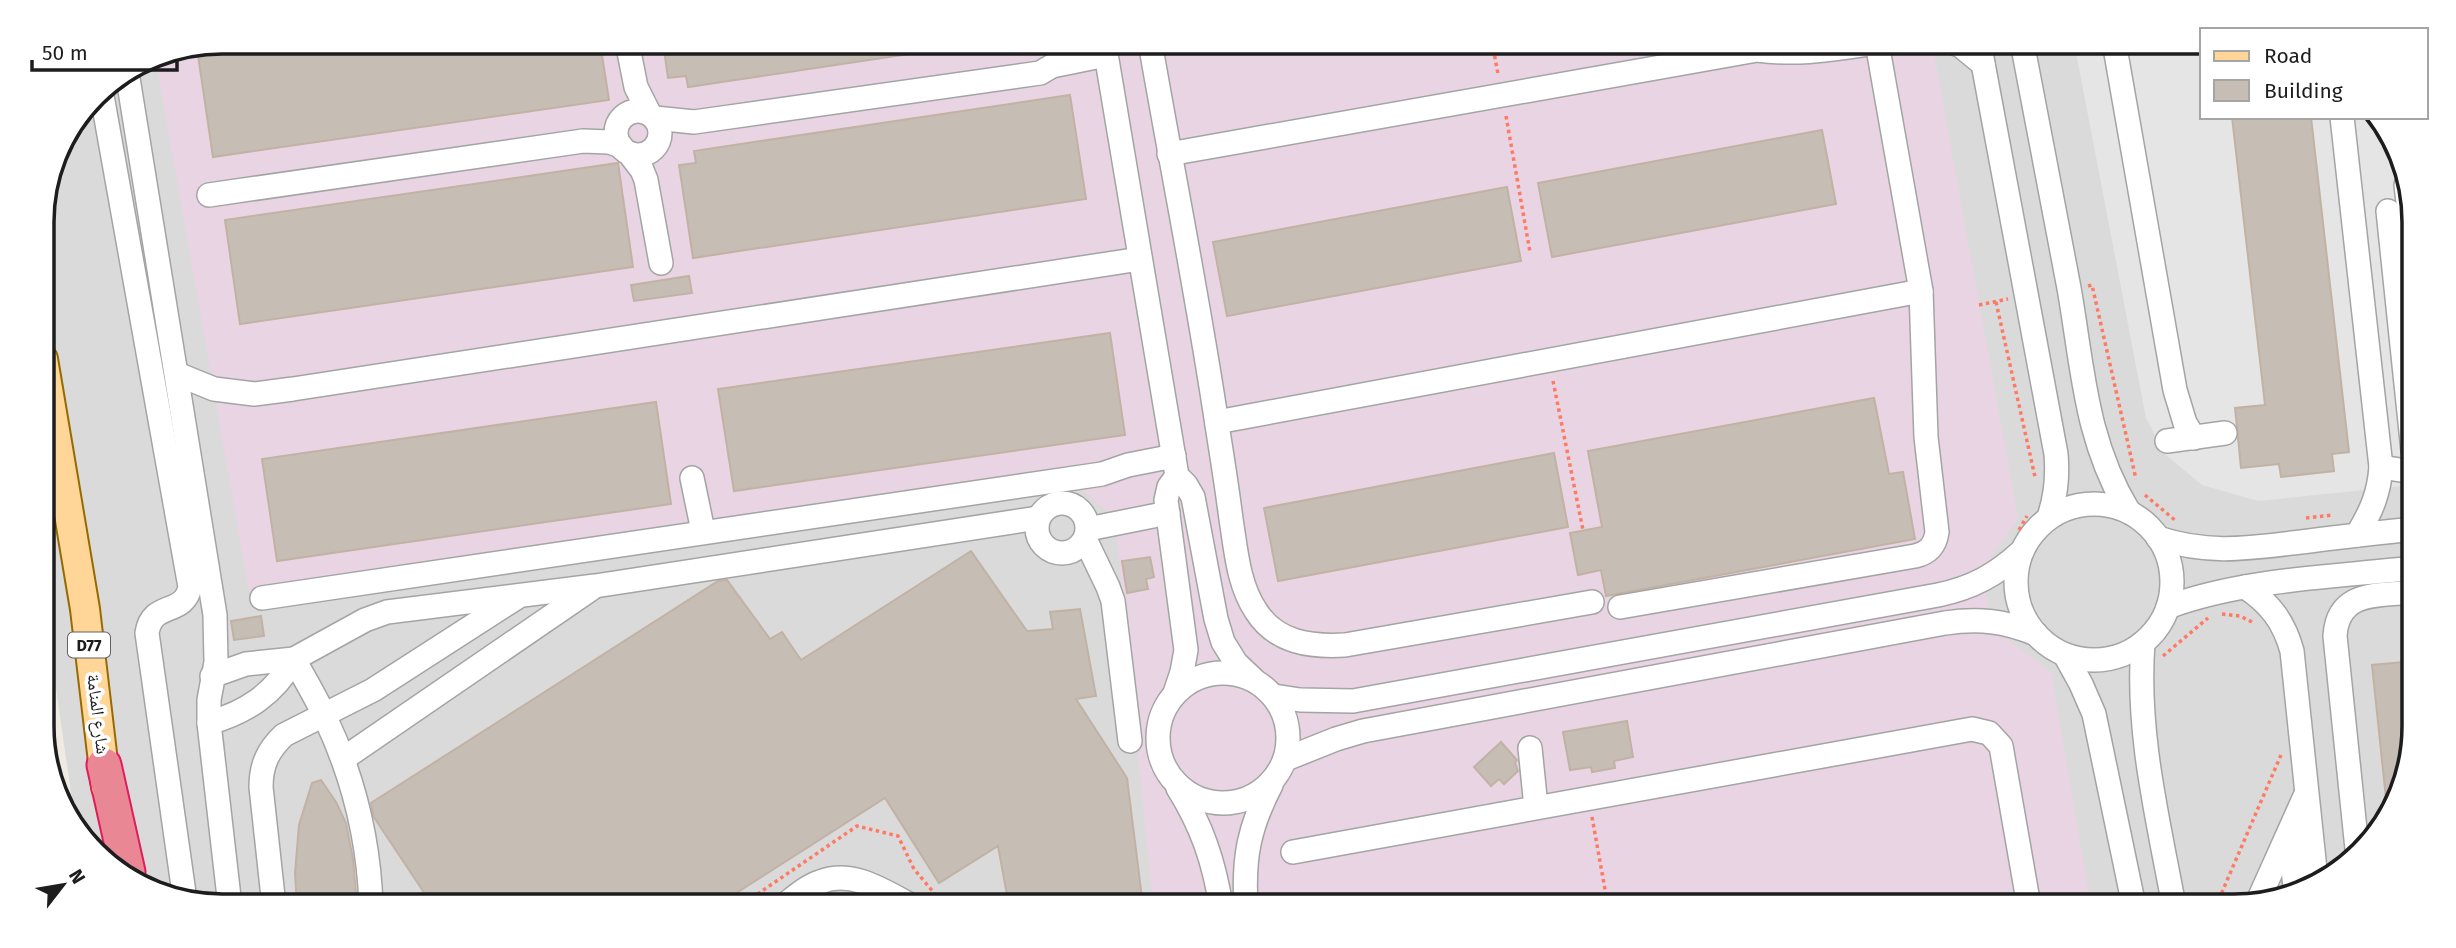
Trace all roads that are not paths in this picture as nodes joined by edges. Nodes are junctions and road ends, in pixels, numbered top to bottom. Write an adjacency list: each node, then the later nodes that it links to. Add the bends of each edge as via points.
1 (1720, 54): 17 (street)
2 (1879, 54): 27 (street)
3 (1981, 54): 40 (street, via 2056,454 2056,497)
4 (2024, 54): 38 (street, via 2091,423 2107,471)
5 (2117, 54): 32 (street, via 2175,390)
6 (629, 55): 9 (street)
7 (1152, 55): 17 (street)
8 (1106, 56): 14 (street, via 1054,77 1040,73); 24 (street)
9 (632, 73): 12 (street, via 641,101); 15 (street)
10 (129, 83): 28 (street)
11 (103, 103): 83 (street, via 190,587 183,603 152,617 147,633)
12 (652, 115): 14 (street); 15 (street, via 640,110); 16 (street, via 659,125)
13 (2342, 119): 22 (street)
14 (694, 122): 16 (street)
15 (623, 135): 16 (street, via 638,155); 18 (street); 19 (street, via 609,142 583,141)
16 (657, 145): 18 (street)
17 (1169, 154): 29 (street)
18 (646, 180): 26 (street)
19 (209, 195)
20 (2400, 205): 21 (street)
21 (2399, 210): 22 (street); 23 (street); 25 (street)
22 (2353, 214): 35 (street)
23 (2401, 216)
24 (1140, 259): 28 (street, via 254,394 214,389); 34 (street)
25 (2402, 262)
26 (661, 263)
27 (1921, 291): 29 (street); 55 (street, via 1926,437 1937,532 1931,548 1915,556)
28 (177, 374): 61 (street, via 215,615)
29 (1217, 422): 54 (street, via 1245,590 1256,612 1295,642 1345,645)
30 (55, 428): 71 (main road, شارع المنامة / D77, via 85,609)
31 (2225, 433): 32 (street)
32 (2194, 438): 33 (street)
33 (2167, 441)
34 (1175, 466): 39 (street, via 1166,500); 43 (street, via 1128,465 1102,474); 62 (street, via 1193,497 1223,642)
35 (2381, 467): 36 (street); 45 (street, via 2372,510)
36 (2402, 470)
37 (692, 478): 43 (street)
38 (2129, 512): 40 (street, via 2088,504); 46 (street)
39 (1168, 513): 44 (street); 63 (street, via 1186,650)
40 (2040, 513): 47 (street, via 2033,533)
41 (1038, 519): 44 (street, via 1052,504 1072,504 1086,518); 44 (street, via 1040,540 1057,553 1078,548); 49 (street)
42 (2402, 530): 45 (street)
43 (703, 531): 53 (street)
44 (1086, 534): 67 (street, via 1113,601)
45 (2357, 535): 46 (street, via 2207,550)
46 (2158, 538): 56 (street, via 2172,572)
47 (2020, 541): 57 (street, via 2019,603); 64 (street, via 2004,568 1984,581 1938,595 1353,701)
48 (2402, 569): 50 (street)
49 (595, 586): 52 (street); 69 (street)
50 (2245, 587): 56 (street); 74 (street, via 2267,603 2283,625 2292,651)
51 (2402, 593): 77 (street, via 2357,599 2344,607 2336,620)
52 (521, 595): 60 (street, via 387,612); 65 (street, via 373,690)
53 (262, 598)
54 (1592, 602)
55 (1620, 607)
56 (2168, 607): 58 (street)
57 (2036, 634): 59 (street); 70 (street, via 1992,620 1968,619 1363,731)
58 (2143, 643): 59 (street, via 2106,659); 88 (street, via 2144,738)
59 (2066, 654): 87 (street, via 2094,714)
60 (294, 659): 61 (street, via 247,664); 65 (street); 66 (street, via 270,692 251,706)
61 (212, 676): 66 (street)
62 (1253, 679): 63 (street, via 1211,673 1191,680); 64 (street)
63 (1175, 694): 73 (street, via 1162,714 1158,738 1162,762)
64 (1274, 696): 70 (street, via 1289,737)
65 (325, 715): 69 (street); 90 (street, via 284,735 261,772)
66 (209, 723): 89 (street)
67 (1130, 741)
68 (1530, 748): 75 (street)
69 (343, 759): 91 (street, via 362,827)
70 (1286, 759): 72 (street)
71 (104, 765): 79 (main road, شارع المنامة / D77); 80 (highway)
72 (1272, 782): 73 (street, via 1250,798 1224,804 1197,799); 85 (street, via 1248,841)
73 (1175, 783): 94 (street, via 1207,841)
74 (2306, 794): 76 (street); 81 (street)
75 (1536, 807): 78 (street); 86 (street, via 1972,729 1989,733 2001,746)
76 (2289, 832): 82 (street); 84 (street)
77 (2356, 841)
78 (1293, 852)
79 (113, 853)
80 (126, 863)
81 (2315, 872)
82 (2294, 882)
83 (183, 889)
84 (2262, 891)
85 (1245, 893)
86 (2027, 893)
87 (2131, 893)
88 (2172, 893)
89 (229, 894)
90 (273, 894)
91 (370, 894)
92 (801, 894): 93 (street, via 818,882 837,878 856,880)
93 (889, 894)
94 (1219, 894)

